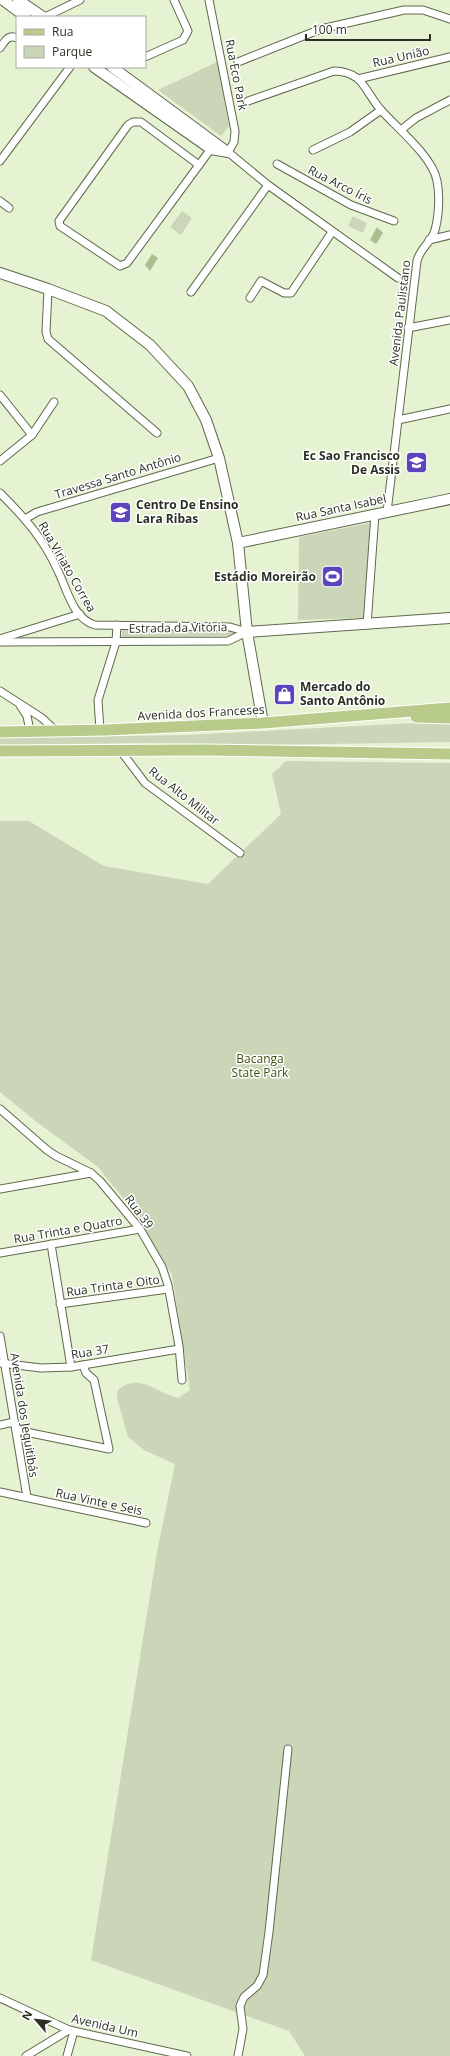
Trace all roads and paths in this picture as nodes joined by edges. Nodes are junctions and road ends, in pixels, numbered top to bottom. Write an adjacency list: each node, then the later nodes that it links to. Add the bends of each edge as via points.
1 (3, 0): 6 (street)
2 (18, 0): 7 (street)
3 (80, 0): 8 (street)
4 (174, 0): 12 (street, via 188,31 187,35 183,40)
5 (209, 0): 25 (street, Rua Eco Park, via 235,131 234,142)
6 (25, 16)
7 (42, 16)
8 (46, 16)
9 (450, 19): 14 (street, via 423,10 404,10 321,29)
10 (16, 38): 11 (street, via 7,39)
11 (0, 48)
12 (146, 57)
13 (450, 57): 18 (street, Rua União)
14 (238, 62)
15 (66, 68): 26 (street)
16 (96, 68): 23 (street)
17 (113, 68): 23 (street)
18 (358, 79): 20 (street, via 343,72 334,72); 21 (street, Avenida Paulistano)
19 (450, 100): 22 (street, via 416,118)
20 (248, 101)
21 (381, 110): 22 (street, Avenida Paulistano); 24 (street, via 350,132)
22 (401, 130): 35 (street, Avenida Paulistano, via 431,166 437,182 438,212 434,232)
23 (213, 146): 25 (street); 28 (street)
24 (313, 150)
25 (228, 152): 29 (street)
26 (0, 160)
27 (278, 164): 32 (street, Rua Arco Íris, via 351,205)
28 (199, 165): 28 (street, via 141,122 133,122 128,125 59,219 59,224 116,265 124,266)
29 (268, 185): 33 (street); 39 (street)
30 (0, 201): 31 (street)
31 (9, 208)
32 (394, 221)
33 (332, 232): 37 (street); 40 (street, via 291,293 284,294 261,281)
34 (450, 235): 35 (street)
35 (429, 240): 42 (street, Avenida Paulistano, via 419,254)
36 (0, 274): 38 (street)
37 (398, 278)
38 (48, 289): 47 (street, via 48,339); 49 (street, via 106,311 150,345 188,386 206,420)
39 (191, 292)
40 (250, 298)
41 (450, 320): 42 (street)
42 (408, 328): 46 (street, Avenida Paulistano)
43 (0, 395): 48 (street)
44 (54, 402): 48 (street)
45 (450, 409): 46 (street)
46 (398, 420): 53 (street, Avenida Paulistano)
47 (158, 433)
48 (32, 435): 50 (street)
49 (219, 458): 55 (street, Travessa Santo Antônio, via 37,512); 56 (street)
50 (0, 461)
51 (0, 493): 55 (street, Rua Viriato Correa)
52 (450, 499): 53 (street, Rua Santa Isabel)
53 (387, 512): 54 (street, Rua Santa Isabel)
54 (375, 514): 56 (street, Rua Santa Isabel); 60 (street)
55 (26, 519): 57 (street, Rua Viriato Correa, via 44,546)
56 (238, 543): 61 (street)
57 (80, 614): 59 (street, Rua Viriato Correa, via 86,622 95,625); 62 (street)
58 (450, 618): 60 (street, Estrada da Vitória)
59 (116, 625): 61 (street, Rua Viriato Correa, via 230,627); 63 (street)
60 (368, 625): 61 (street, Estrada da Vitória)
61 (247, 632): 63 (street, Estrada da Vitória, via 228,642); 69 (street)
62 (0, 640): 63 (street, Estrada da Vitória)
63 (116, 642): 70 (street, via 99,695)
64 (0, 691): 65 (street)
65 (19, 703): 71 (street, via 27,716); 72 (street)
66 (450, 708): 67 (main road, Avenida dos Franceses)
67 (355, 716): 68 (main road); 69 (main road, Avenida dos Franceses)
68 (450, 718)
69 (263, 723): 70 (main road, Avenida dos Franceses)
70 (100, 730): 72 (main road, Avenida dos Franceses)
71 (30, 731): 72 (main road, Avenida dos Franceses); 73 (main road, Avenida dos Franceses)
72 (56, 731)
73 (0, 732)
74 (450, 748): 77 (main road)
75 (120, 750): 76 (main road); 77 (main road); 79 (street, Rua Alto Militar, via 145,783)
76 (0, 751)
77 (348, 751): 78 (main road)
78 (450, 754)
79 (240, 852)
80 (0, 1109): 81 (street, Rua 39, via 47,1150)
81 (91, 1173): 82 (street); 83 (street, Rua 39)
82 (0, 1189)
83 (140, 1229): 84 (street, Rua Trinta e Quatro); 86 (street, Rua 39, via 162,1267)
84 (50, 1244): 85 (street, Rua Trinta e Quatro); 87 (street, Rua Trinta e Oito)
85 (0, 1253)
86 (168, 1289): 87 (street, Rua Trinta e Oito); 89 (street, Rua 39)
87 (60, 1304): 92 (street, Rua Trinta e Oito)
88 (0, 1336): 90 (street, Avenida dos Jequitibás)
89 (179, 1349): 91 (street, Rua 37); 93 (street, Rua 39)
90 (2, 1363): 92 (street, Rua 37, via 41,1368); 95 (street, Avenida dos Jequitibás)
91 (83, 1365): 92 (street, Rua 37); 95 (street, via 86,1373 94,1380 109,1449)
92 (71, 1367)
93 (182, 1380)
94 (0, 1425): 95 (street)
95 (15, 1426): 97 (street, Avenida dos Jequitibás)
96 (0, 1492): 97 (street, Rua Vinte e Seis)
97 (27, 1497): 98 (street, Rua Vinte e Seis)
98 (146, 1523)
99 (288, 1750): 105 (street, via 263,1975 257,1986 244,1997 240,2006 243,2029)
100 (0, 1998): 101 (street, Avenida Um)
101 (71, 2030): 102 (street); 103 (street); 104 (street, Avenida Um)
102 (26, 2056)
103 (67, 2056)
104 (186, 2056)
105 (238, 2056)

